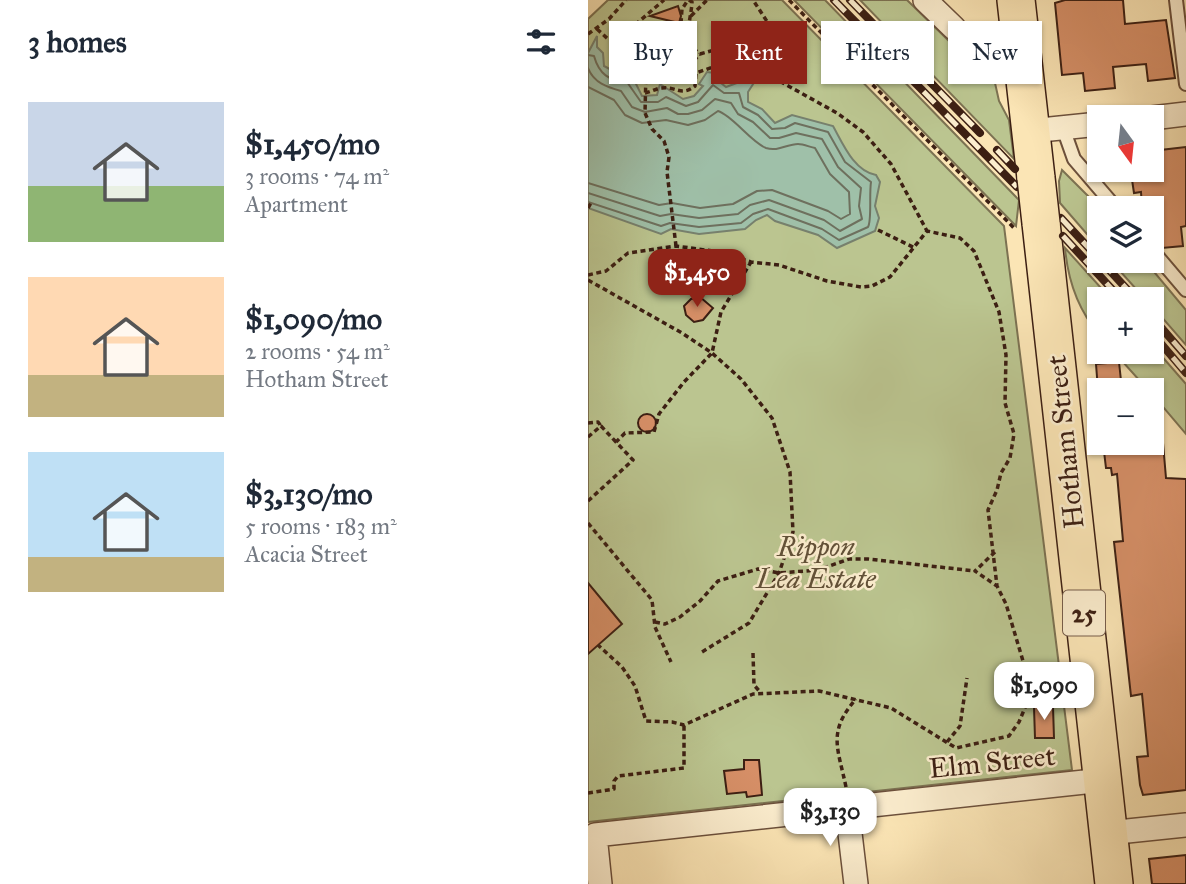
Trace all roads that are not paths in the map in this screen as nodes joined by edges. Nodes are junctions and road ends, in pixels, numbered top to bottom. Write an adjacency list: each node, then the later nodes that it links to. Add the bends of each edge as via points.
1 (925, 0): 4 (street)
2 (1016, 0): 9 (main road, Hotham Street / 25)
3 (1176, 0): 5 (lane)
4 (948, 22)
5 (1186, 84)
6 (1186, 114): 7 (street)
7 (1164, 117)
8 (1087, 125): 9 (street)
9 (1047, 129): 10 (lane); 13 (main road, Hotham Street / 25, bridge, via 1029,227)
10 (1105, 196)
11 (1164, 264): 12 (lane)
12 (1186, 290)
13 (1103, 780): 14 (street, Elm Street); 16 (main road, Hotham Street / 25)
14 (848, 801): 17 (street, Elm Street, via 595,835); 18 (street)
15 (1186, 825): 16 (street)
16 (1108, 833): 19 (main road, Hotham Street / 25)
17 (600, 884)
18 (856, 884)
19 (1114, 884)

